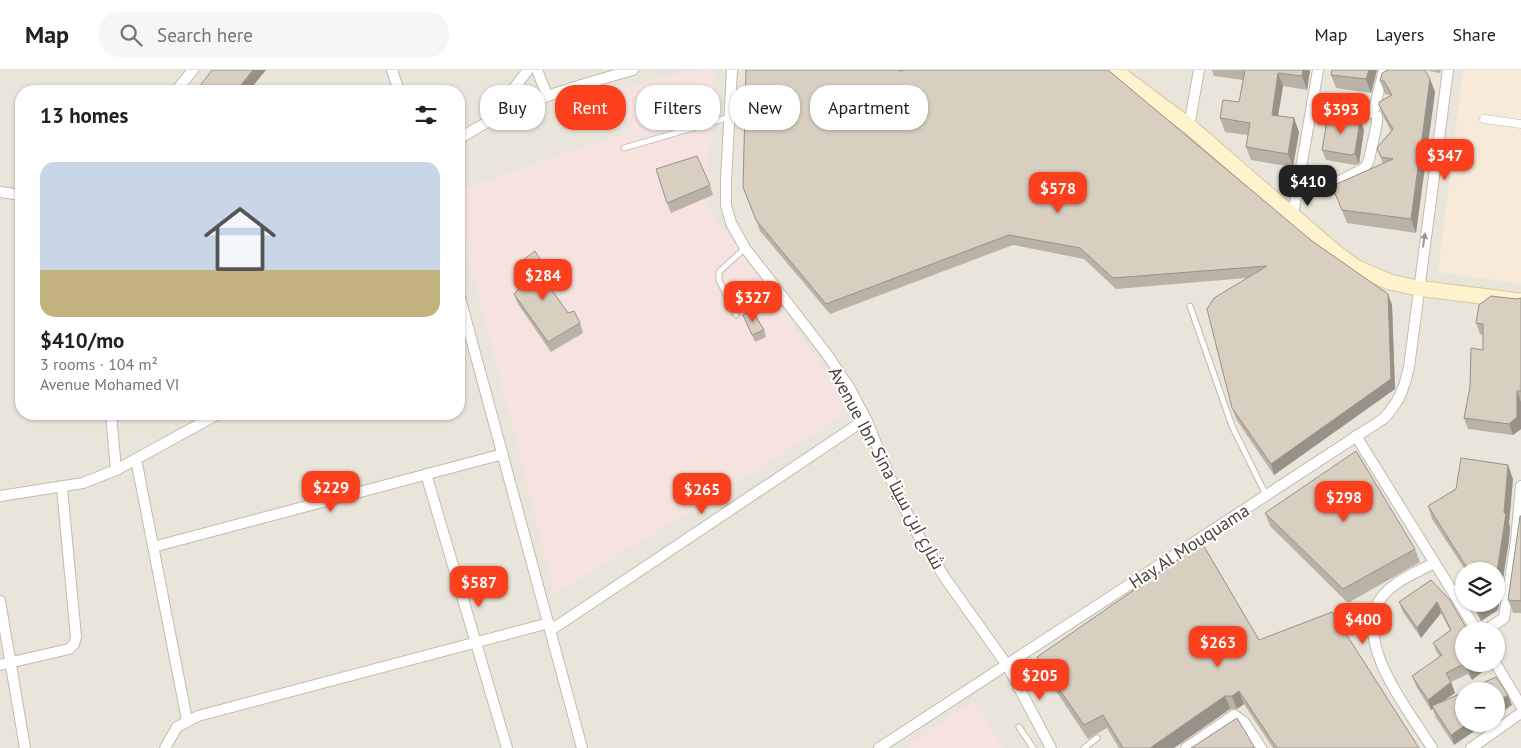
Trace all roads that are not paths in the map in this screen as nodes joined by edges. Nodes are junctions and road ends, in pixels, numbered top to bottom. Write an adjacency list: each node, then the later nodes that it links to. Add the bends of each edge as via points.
1 (193, 70): 12 (street)
2 (392, 70): 13 (street)
3 (528, 70): 14 (street)
4 (537, 70): 16 (street)
5 (633, 70): 16 (street)
6 (732, 70): 15 (street, Avenue Ibn Sina شارع ابن سينا)
7 (1114, 70): 23 (main road)
8 (1199, 70): 23 (street)
9 (1318, 70): 17 (street)
10 (1384, 70): 18 (street)
11 (1448, 70): 31 (street, Hay Al Mouquama, one-way to 11)
12 (181, 85)
13 (397, 85)
14 (516, 85)
15 (731, 85)
16 (547, 95)
17 (1312, 102): 18 (street); 27 (street)
18 (1373, 113): 27 (street, via 1377,123 1370,160 1365,168 1330,186)
19 (730, 117): 25 (lane); 30 (street, Avenue Ibn Sina شارع ابن سينا, via 726,205 731,223)
20 (1484, 119): 21 (street)
21 (1521, 124)
22 (480, 126): 24 (street)
23 (1189, 126): 29 (main road)
24 (465, 135)
25 (624, 148)
26 (0, 192): 28 (street)
27 (1297, 192): 29 (street)
28 (15, 193)
29 (1293, 214): 31 (main road, via 1357,268 1390,282)
30 (745, 248): 35 (lane, via 719,272 719,280); 38 (street, Avenue Ibn Sina شارع ابن سينا, via 826,353)
31 (1417, 288): 32 (main road); 39 (street, Hay Al Mouquama, via 1404,390 1396,407)
32 (1521, 301)
33 (1190, 306): 46 (lane, via 1232,426)
34 (465, 316): 40 (street)
35 (736, 316)
36 (111, 420): 42 (street)
37 (207, 420): 41 (street)
38 (866, 420): 53 (street); 57 (street, Avenue Ibn Sina شارع ابن سينا, via 894,487 918,533 945,578)
39 (1356, 436): 46 (street, Hay Al Mouquama); 49 (street)
40 (503, 454): 43 (street); 53 (street)
41 (136, 459): 42 (street); 48 (street)
42 (116, 470): 45 (street, via 100,478)
43 (426, 474): 48 (street); 54 (street)
44 (1521, 486): 52 (street, via 1504,618)
45 (62, 488): 47 (street); 55 (street, via 76,637 74,644 69,649)
46 (1266, 495): 57 (street, Hay Al Mouquama)
47 (0, 496)
48 (153, 547): 61 (street)
49 (1434, 563): 51 (street); 75 (street, via 1387,592 1374,617 1378,654 1389,680)
50 (0, 601): 55 (street)
51 (1471, 622)
52 (1498, 622)
53 (550, 627): 54 (street); 68 (street)
54 (476, 642): 61 (street); 67 (street)
55 (11, 662): 56 (street); 65 (street)
56 (0, 665)
57 (1007, 665): 64 (street, Hay Al Mouquama); 71 (street, Avenue Ibn Sina شارع ابن سينا)
58 (1501, 672): 59 (street)
59 (1521, 706)
60 (1521, 713): 76 (street)
61 (187, 720): 66 (street, via 177,727)
62 (1020, 726): 70 (lane)
63 (1097, 738): 72 (lane)
64 (893, 744): 69 (street, Hay Al Mouquama)
65 (25, 748)
66 (166, 748)
67 (507, 748)
68 (582, 748)
69 (879, 748)
70 (1033, 748)
71 (1051, 748)
72 (1084, 748)
73 (1186, 748): 74 (street, via 1234,716 1244,722)
74 (1261, 748)
75 (1432, 748)
76 (1472, 748)

